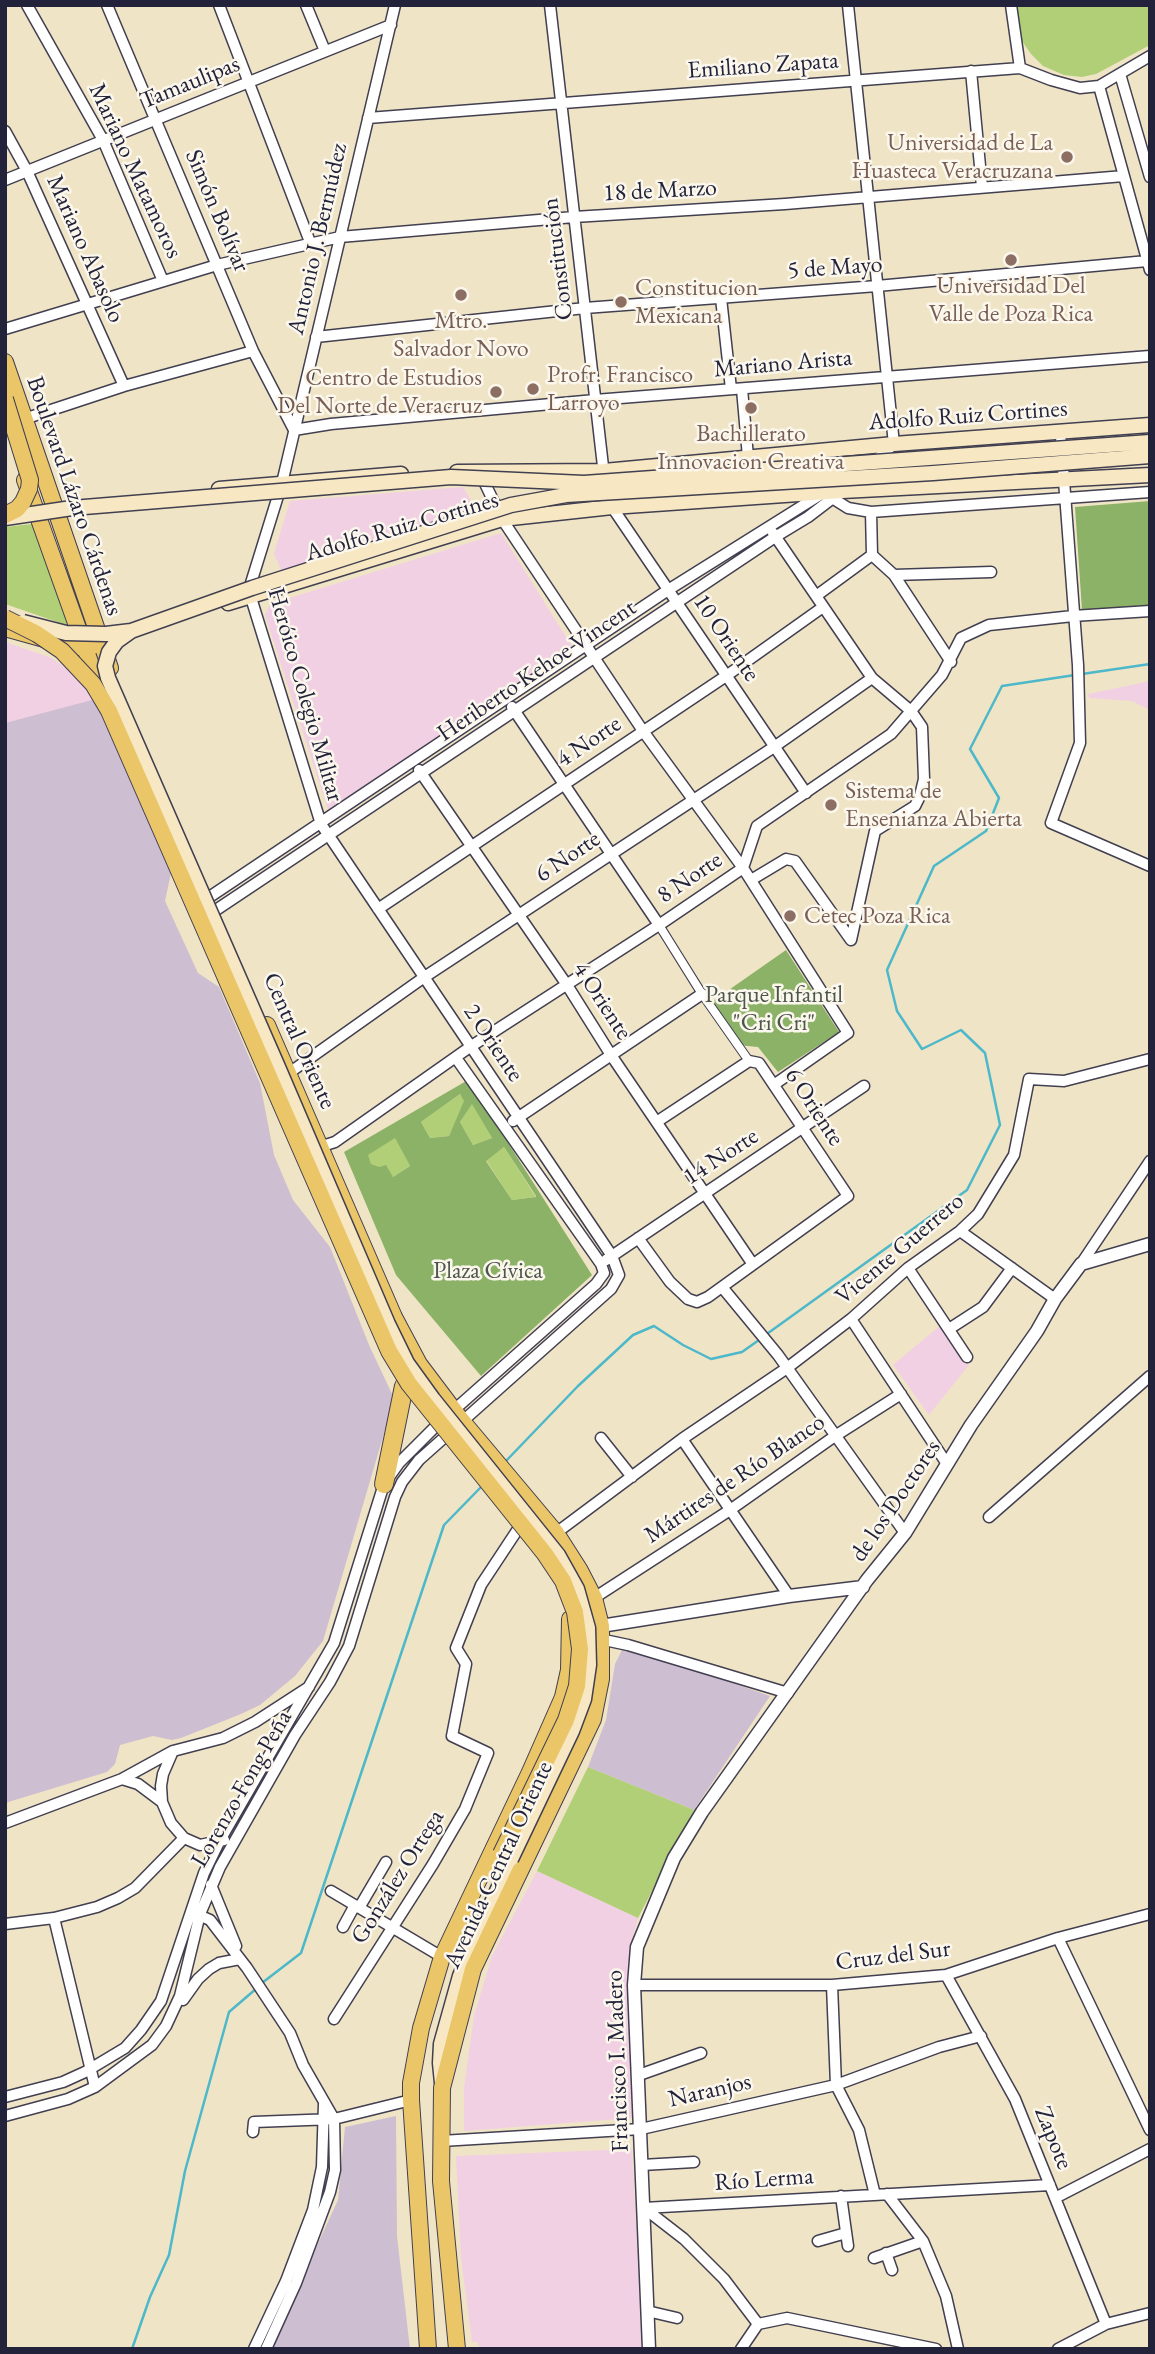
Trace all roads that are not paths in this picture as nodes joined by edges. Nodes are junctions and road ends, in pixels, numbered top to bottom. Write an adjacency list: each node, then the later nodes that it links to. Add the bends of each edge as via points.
1 (27, 5): 22 (street, Mariano Matamoros)
2 (107, 5): 20 (street, Simón Bolívar)
3 (219, 5): 16 (street)
4 (306, 5): 10 (street)
5 (395, 5): 9 (street, Antonio J. Bermúdez)
6 (550, 5): 18 (street, Constitución)
7 (848, 5): 15 (street)
8 (1011, 5): 12 (street)
9 (391, 25): 10 (street, Tamaulipas); 19 (street, Antonio J. Bermúdez)
10 (325, 51): 16 (street, Tamaulipas)
11 (1150, 57): 14 (street)
12 (1020, 68): 13 (street, Emiliano Zapata); 17 (street, Emiliano Zapata, via 1080,88)
13 (971, 71): 15 (street, Emiliano Zapata); 28 (street)
14 (1120, 74): 17 (street); 23 (street)
15 (856, 80): 18 (street, Emiliano Zapata); 29 (street)
16 (249, 82): 20 (street, Tamaulipas); 33 (street)
17 (1099, 86): 25 (street)
18 (561, 103): 19 (street, Emiliano Zapata); 30 (street, Constitución)
19 (368, 118): 32 (street, Antonio J. Bermúdez)
20 (155, 120): 22 (street, Tamaulipas); 34 (street, Simón Bolívar)
21 (5, 131): 24 (street, Mariano Abasolo)
22 (103, 140): 24 (street, Tamaulipas); 36 (street, Mariano Matamoros)
23 (1147, 154): 26 (street)
24 (27, 171): 27 (street, Tamaulipas); 39 (street, Mariano Abasolo)
25 (1124, 176): 28 (street, 18 de Marzo); 31 (street)
26 (1150, 177)
27 (5, 180)
28 (982, 187): 29 (street, 18 de Marzo)
29 (868, 196): 30 (street, 18 de Marzo); 37 (street)
30 (574, 217): 32 (street, 18 de Marzo); 40 (street, Constitución)
31 (1145, 234): 35 (street)
32 (340, 237): 33 (street, 18 de Marzo); 42 (street, Antonio J. Bermúdez)
33 (310, 242): 34 (street, 18 de Marzo)
34 (217, 265): 36 (street, 18 de Marzo); 43 (street, Simón Bolívar)
35 (1149, 266): 37 (street, 5 de Mayo)
36 (163, 281): 39 (street, 18 de Marzo)
37 (877, 286): 38 (street, 5 de Mayo); 46 (street)
38 (720, 298): 40 (street, 5 de Mayo); 48 (street)
39 (88, 305): 41 (street, 18 de Marzo); 47 (street, Mariano Abasolo)
40 (585, 308): 42 (street, 5 de Mayo); 50 (street, Constitución)
41 (5, 329)
42 (316, 337): 54 (street, Antonio J. Bermúdez)
43 (253, 351): 47 (street); 54 (street, Simón Bolívar)
44 (1150, 356): 46 (street, Mariano Arista)
45 (5, 362): 51 (main road, Boulevard Lázaro Cárdenas)
46 (887, 377): 48 (street, Mariano Arista); 57 (street)
47 (124, 386): 51 (street)
48 (737, 389): 50 (street, Mariano Arista); 59 (street)
49 (5, 399): 72 (main road, bridge, via 30,480 23,502)
50 (596, 400): 54 (street, Mariano Arista); 61 (street, Constitución)
51 (24, 419): 68 (main road, Boulevard Lázaro Cárdenas)
52 (5, 422): 70 (main road, Boulevard Lázaro Cárdenas)
53 (1150, 425): 55 (main road, Adolfo Ruiz Cortines)
54 (294, 430): 64 (street, Antonio J. Bermúdez)
55 (1061, 431): 57 (main road, Adolfo Ruiz Cortines); 63 (street)
56 (1150, 442): 72 (main road, bridge, via 584,483 467,477 412,480)
57 (888, 444): 59 (main road, Adolfo Ruiz Cortines); 66 (street, Heriberto Kehoe Vincent); 66 (street, Heriberto Kehoe Vincent)
58 (1150, 456): 87 (main road, bridge, via 566,495 511,505)
59 (748, 457): 61 (main road, Adolfo Ruiz Cortines)
60 (479, 471): 61 (main road, Adolfo Ruiz Cortines); 64 (main road, Adolfo Ruiz Cortines); 73 (street)
61 (604, 471): 69 (street, Constitución)
62 (1150, 475): 63 (main road, Adolfo Ruiz Cortines)
63 (1064, 479): 66 (main road, Adolfo Ruiz Cortines); 67 (street)
64 (282, 483): 68 (main road, Adolfo Ruiz Cortines); 79 (street, Heróico Colegio Militar)
65 (1150, 492): 67 (street, Adolfo Ruiz Cortines)
66 (833, 494): 69 (main road, Adolfo Ruiz Cortines); 71 (street, Adolfo Ruiz Cortines, via 848,508); 74 (street, Heriberto Kehoe Vincent)
67 (1065, 498): 71 (street, Adolfo Ruiz Cortines); 84 (street)
68 (53, 507): 70 (main road, Adolfo Ruiz Cortines); 90 (main road, Boulevard Lázaro Cárdenas)
69 (612, 507): 73 (main road, Adolfo Ruiz Cortines); 78 (street, 10 Oriente)
70 (36, 510): 72 (main road, Adolfo Ruiz Cortines); 90 (main road, Boulevard Lázaro Cárdenas)
71 (871, 512): 75 (street)
72 (5, 516)
73 (502, 519): 79 (main road, Adolfo Ruiz Cortines); 89 (street)
74 (772, 532): 78 (street, Heriberto Kehoe Vincent); 80 (street); 81 (street, Heriberto Kehoe Vincent)
75 (872, 555): 77 (street); 80 (street)
76 (991, 572): 77 (street)
77 (894, 575): 92 (street)
78 (668, 590): 81 (street, 10 Oriente); 89 (street, Heriberto Kehoe Vincent)
79 (251, 596): 90 (main road, Adolfo Ruiz Cortines); 106 (street, Heróico Colegio Militar)
80 (816, 596): 82 (street)
81 (677, 603): 91 (street, Heriberto Kehoe Vincent); 93 (street, 10 Oriente)
82 (824, 607): 93 (street, 4 Norte); 94 (street)
83 (1150, 611): 84 (street, 8 Norte)
84 (1073, 616): 92 (street, 8 Norte, via 989,625 961,638); 110 (street, via 1080,743 1051,823)
85 (5, 617): 87 (main road, bridge, via 66,633); 190 (main road, bridge, via 62,652 93,684 109,711 389,1351 409,1384 563,1581 575,1612 580,1649 577,1686)
86 (5, 628): 88 (main road)
87 (131, 631): 190 (main road, bridge, via 109,653 108,678 388,1324 407,1363 558,1555 577,1589 588,1628 584,1699 572,1731)
88 (59, 643): 90 (main road); 95 (highway)
89 (586, 646): 91 (street); 96 (street, Heriberto Kehoe Vincent)
90 (92, 652): 95 (main road, Central Oriente); 113 (main road, Central Oriente)
91 (595, 658): 98 (street, Heriberto Kehoe Vincent); 99 (street)
92 (951, 662): 97 (street, 8 Norte)
93 (726, 676): 99 (street, 4 Norte); 100 (street, 10 Oriente)
94 (872, 678): 97 (street); 100 (street, 6 Norte)
95 (97, 681): 116 (main road, Central Oriente)
96 (506, 699): 98 (street, 6 Oriente); 101 (street, Heriberto Kehoe Vincent)
97 (911, 711): 104 (street, 8 Norte, via 891,734); 112 (street, via 922,727 924,779 920,796 915,806 876,831 850,940 795,861 786,859)
98 (515, 712): 102 (street, Heriberto Kehoe Vincent); 103 (street, 6 Oriente)
99 (643, 731): 103 (street, 4 Norte); 105 (street)
100 (774, 747): 104 (street, 10 Oriente); 105 (street, 6 Norte)
101 (414, 761): 102 (street, 4 Oriente); 106 (street, Heriberto Kehoe Vincent)
102 (422, 774): 107 (street, Heriberto Kehoe Vincent); 108 (street, 4 Oriente)
103 (565, 784): 108 (street, 4 Norte); 109 (street, 6 Oriente)
104 (806, 793): 111 (street, 8 Norte, via 757,826)
105 (692, 800): 109 (street, 6 Norte); 111 (street)
106 (321, 824): 107 (street, Heróico Colegio Militar); 113 (street, Heriberto Kehoe Vincent)
107 (328, 837): 113 (street, Heriberto Kehoe Vincent); 114 (street, 2 Oriente)
108 (471, 845): 114 (street, 4 Norte); 115 (street, 4 Oriente)
109 (612, 853): 115 (street, 6 Norte); 117 (street, 6 Oriente)
110 (1150, 866)
111 (743, 867): 112 (street); 117 (street, 8 Norte)
112 (751, 880): 127 (street, via 848,1033)
113 (212, 904): 116 (street, Heriberto Kehoe Vincent); 126 (main road, Central Oriente)
114 (378, 909): 118 (street, 2 Oriente)
115 (519, 915): 118 (street, 6 Norte); 119 (street, 4 Oriente)
116 (193, 916): 134 (main road, Central Oriente)
117 (659, 925): 119 (street, 8 Norte); 120 (street, 6 Oriente)
118 (424, 978): 121 (street, 2 Oriente); 126 (street, 6 Norte)
119 (567, 985): 121 (street, 8 Norte); 122 (street, 4 Oriente)
120 (702, 994): 122 (street); 125 (street, 6 Oriente)
121 (470, 1047): 123 (street, 8 Norte); 129 (street, 2 Oriente)
122 (611, 1055): 129 (street); 130 (street, 4 Oriente)
123 (456, 1058): 131 (street, 2 Oriente); 133 (street, 8 Norte, via 335,1142)
124 (1150, 1059): 137 (street, Vicente Guerrero, via 1064,1081 1026,1079 1014,1155 978,1214)
125 (749, 1061): 127 (street, 6 Oriente, via 759,1063); 130 (street)
126 (289, 1073): 133 (main road, Central Oriente)
127 (775, 1084): 132 (street, 6 Oriente)
128 (864, 1086): 132 (street, 14 Norte)
129 (519, 1117): 131 (street); 140 (street, 2 Oriente)
130 (657, 1122): 136 (street, 4 Oriente)
131 (505, 1127): 145 (street, 2 Oriente)
132 (803, 1129): 136 (street, 14 Norte); 141 (street, 6 Oriente, via 848,1196)
133 (321, 1146): 134 (street, 8 Norte); 157 (main road, Central Oriente, via 394,1317 419,1364)
134 (295, 1153): 155 (main road, Central Oriente, via 372,1327)
135 (1150, 1161): 142 (street, de los Doctores)
136 (706, 1192): 138 (street, 14 Norte); 141 (street, 4 Oriente)
137 (960, 1231): 143 (street, Vicente Guerrero); 144 (street)
138 (638, 1238): 140 (street, 14 Norte); 146 (street, via 688,1299 698,1302)
139 (1150, 1244): 142 (street)
140 (612, 1256): 145 (street, 14 Norte); 151 (street, 2 Oriente, via 619,1276 611,1289)
141 (752, 1263): 146 (street)
142 (1081, 1264): 147 (street, de los Doctores)
143 (908, 1268): 148 (street, Vicente Guerrero); 149 (street)
144 (1012, 1268): 147 (street); 149 (street, via 983,1307)
145 (603, 1269): 150 (street, 14 Norte, via 596,1284)
146 (722, 1287): 153 (street)
147 (1055, 1299): 164 (street, de los Doctores)
148 (851, 1319): 153 (street, Vicente Guerrero); 156 (street)
149 (949, 1329): 152 (street)
150 (544, 1331): 151 (street); 157 (street, 14 Norte)
151 (553, 1341): 157 (street)
152 (967, 1357)
153 (787, 1368): 159 (street); 161 (street, Vicente Guerrero)
154 (1150, 1376): 168 (street)
155 (404, 1386): 158 (main road, Central Oriente); 166 (highway)
156 (901, 1394): 159 (street, Mártires de Río Blanco); 164 (street)
157 (458, 1416): 158 (street, Lorenzo Fong Peña); 162 (main road, Central Oriente)
158 (440, 1432): 163 (main road, Central Oriente); 166 (street, Lorenzo Fong Peña, via 399,1463); 178 (street, Lorenzo Fong Peña, via 395,1497)
159 (835, 1436): 167 (street, Mártires de Río Blanco); 170 (street)
160 (601, 1438): 165 (street)
161 (682, 1439): 165 (street, Vicente Guerrero); 167 (street)
162 (480, 1442): 171 (main road, Avenida Central Oriente)
163 (460, 1457): 169 (main road, Avenida Central Oriente)
164 (947, 1464): 170 (street, de los Doctores)
165 (632, 1477): 171 (street, Vicente Guerrero)
166 (383, 1484): 177 (street, Lorenzo Fong Peña)
167 (730, 1510): 173 (street); 174 (street, Mártires de Río Blanco)
168 (989, 1517)
169 (518, 1529): 175 (main road, Avenida Central Oriente, via 550,1572); 200 (street, González Ortega, via 481,1585 456,1648 466,1664 452,1736 488,1753 465,1809)
170 (905, 1533): 172 (street, de los Doctores)
171 (556, 1534): 174 (main road, Avenida Central Oriente)
172 (863, 1587): 173 (street, de los Doctores); 180 (street, Francisco I. Madero)
173 (789, 1596): 176 (street, de los Doctores)
174 (594, 1598): 176 (main road, Avenida Central Oriente)
175 (571, 1629): 176 (street, de los Doctores); 202 (main road, Avenida Central Oriente, via 563,1697)
176 (602, 1633): 180 (street); 216 (main road, Avenida Central Oriente, via 601,1679 593,1719 473,1969)
177 (334, 1643): 178 (street); 179 (street, Lorenzo Fong Peña)
178 (349, 1646): 182 (street, Lorenzo Fong Peña, via 330,1682)
179 (311, 1685): 181 (street); 182 (street, Lorenzo Fong Peña)
180 (788, 1693): 206 (street, Francisco I. Madero, via 674,1858 637,1947)
181 (268, 1714): 182 (street); 183 (street, via 223,1738)
182 (290, 1732): 187 (street, Lorenzo Fong Peña); 189 (street, Lorenzo Fong Peña)
183 (173, 1751): 184 (street); 185 (street, via 163,1774)
184 (122, 1779): 185 (street, via 138,1784); 186 (street)
185 (162, 1802): 188 (street)
186 (5, 1823)
187 (238, 1835): 189 (street); 192 (street, Lorenzo Fong Peña)
188 (184, 1838): 189 (street, via 200,1845); 197 (street, via 127,1893 97,1907)
189 (219, 1842): 195 (street, Lorenzo Fong Peña, via 204,1873)
190 (505, 1857): 205 (main road); 216 (main road, via 460,1976 441,2045)
191 (386, 1862): 194 (street)
192 (211, 1885): 195 (street, Lorenzo Fong Peña); 203 (street)
193 (331, 1891): 194 (street)
194 (357, 1906): 199 (street); 200 (street)
195 (196, 1913): 203 (street, via 210,1920); 208 (street, Lorenzo Fong Peña); 212 (street, Lorenzo Fong Peña, via 162,2001 125,2048)
196 (1150, 1914): 201 (street, Cruz del Sur)
197 (54, 1917): 198 (street); 212 (street)
198 (5, 1924)
199 (342, 1927)
200 (392, 1928): 202 (street); 209 (street, González Ortega)
201 (1058, 1938): 204 (street, Cruz del Sur); 222 (street)
202 (442, 1957): 205 (main road, Avenida Central Oriente)
203 (244, 1963): 208 (street, via 219,1963 209,1969); 220 (street, via 290,2033)
204 (946, 1975): 207 (street, Cruz del Sur); 210 (street, Zapote)
205 (436, 1981): 218 (main road, Avenida Central Oriente, via 421,2028)
206 (634, 1984): 207 (street, Cruz del Sur); 213 (street, Francisco I. Madero)
207 (832, 1985): 214 (street)
208 (175, 2010): 215 (street, Lorenzo Fong Peña, via 152,2045)
209 (334, 2018)
210 (981, 2036): 214 (street, Naranjos); 228 (street, Zapote, via 1015,2099)
211 (701, 2053): 213 (street)
212 (90, 2070): 215 (street); 217 (street, Lorenzo Fong Peña)
213 (639, 2074): 221 (street, Francisco I. Madero)
214 (836, 2085): 221 (street, Naranjos); 229 (street, via 859,2130)
215 (95, 2087): 219 (street, Lorenzo Fong Peña)
216 (442, 2088): 224 (main road, Avenida Central Oriente)
217 (5, 2098)
218 (411, 2100): 220 (street); 249 (main road, Avenida Central Oriente)
219 (5, 2116)
220 (328, 2120): 223 (street, via 254,2122); 247 (street, via 313,2210); 248 (street, via 335,2170 330,2192)
221 (640, 2129): 224 (street, Naranjos); 227 (street, Francisco I. Madero)
222 (1150, 2130)
223 (253, 2132)
224 (441, 2141): 246 (main road, Avenida Central Oriente)
225 (1150, 2149): 231 (street)
226 (694, 2162): 227 (street)
227 (642, 2165): 232 (street, Francisco I. Madero)
228 (1050, 2185): 229 (street, Río Lerma); 231 (street, Zapote)
229 (881, 2195): 230 (street, Río Lerma); 235 (street)
230 (841, 2196): 232 (street, Río Lerma); 233 (street)
231 (1055, 2198): 243 (street, Zapote)
232 (644, 2208): 240 (street, Francisco I. Madero); 244 (street, via 724,2279)
233 (846, 2233): 234 (street); 236 (street)
234 (818, 2241)
235 (923, 2241): 237 (street); 253 (street, via 946,2296)
236 (848, 2246)
237 (886, 2253): 238 (street); 239 (street)
238 (874, 2258)
239 (892, 2270)
240 (647, 2311): 242 (street); 250 (street, Francisco I. Madero)
241 (1150, 2313): 243 (street)
242 (677, 2318)
243 (1106, 2324): 245 (street)
244 (758, 2325): 251 (street); 252 (street, via 787,2318)
245 (1076, 2345): 254 (street)
246 (453, 2348)
247 (254, 2349)
248 (266, 2349)
249 (428, 2349)
250 (649, 2349)
251 (741, 2349)
252 (936, 2349)
253 (958, 2349)
254 (1059, 2349)

